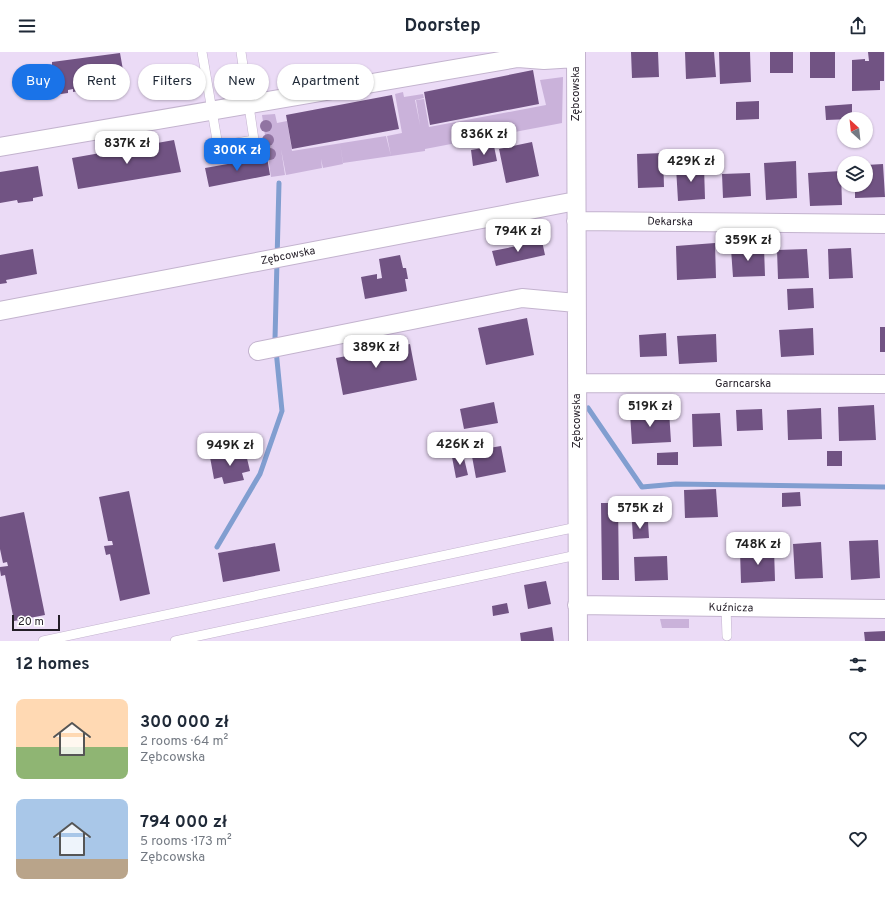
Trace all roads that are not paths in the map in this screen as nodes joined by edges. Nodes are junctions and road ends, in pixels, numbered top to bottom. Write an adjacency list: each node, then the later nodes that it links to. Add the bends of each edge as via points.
1 (202, 52): 5 (lane)
2 (241, 52): 4 (lane)
3 (576, 55): 4 (street, Zębcowska, via 544,60 518,58); 7 (street, Zębcowska)
4 (248, 104): 5 (street, Zębcowska); 5 (lane, via 254,140 218,146)
5 (212, 110): 6 (street, Zębcowska)
6 (0, 147)
7 (576, 201): 8 (street, Zębcowska); 11 (street, Zębcowska)
8 (576, 221): 9 (street, Dekarska); 10 (street, Zębcowska)
9 (885, 224)
10 (576, 303): 12 (street, via 522,298); 13 (street, Zębcowska)
11 (0, 311)
12 (258, 351)
13 (577, 383): 14 (street, Garncarska); 15 (street, Zębcowska)
14 (885, 384)
15 (577, 527): 16 (street, Zębcowska); 21 (lane)
16 (577, 555): 17 (street, Zębcowska); 22 (lane)
17 (577, 605): 18 (street, Kuźnicza); 23 (street, Zębcowska)
18 (726, 608): 19 (street, Kuźnicza); 20 (lane)
19 (885, 609)
20 (727, 636)
21 (43, 641)
22 (175, 641)
23 (578, 641)

